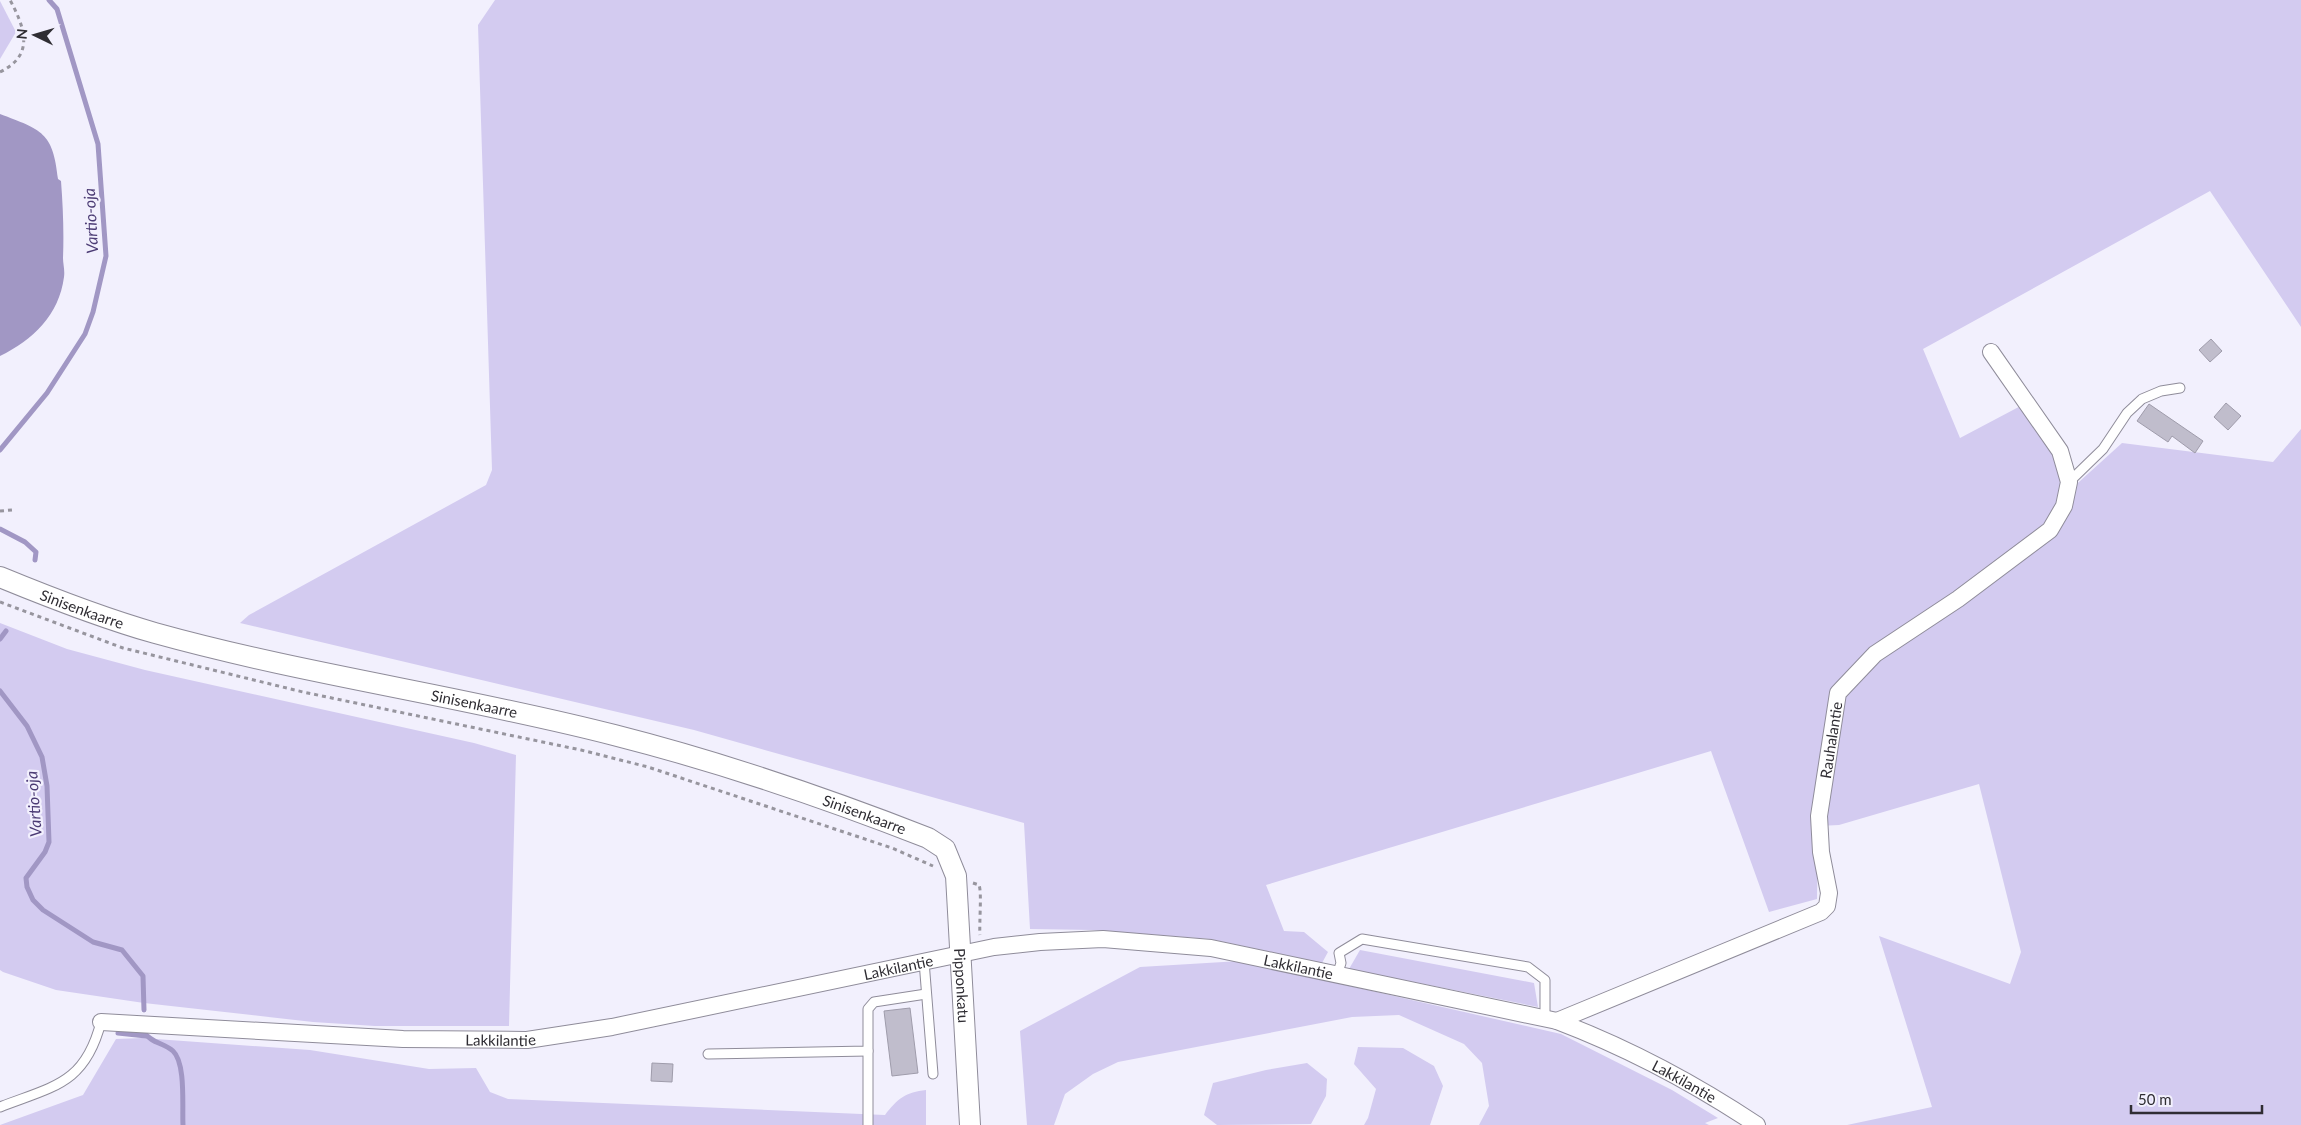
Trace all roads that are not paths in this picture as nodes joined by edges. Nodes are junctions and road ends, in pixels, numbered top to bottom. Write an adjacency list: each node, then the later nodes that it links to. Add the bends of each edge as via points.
1 (1991, 352): 3 (street, Rauhalantie, via 2060,450)
2 (2180, 388): 3 (lane, via 2142,399 2127,413 2103,449)
3 (2069, 482): 10 (street, Rauhalantie, via 2064,506 2050,530 1958,599 1875,654 1838,693 1819,816 1821,852 1829,893 1827,906 1821,912)
4 (0, 578): 5 (street, Sinisenkaarre, via 63,603 235,653 640,742 902,828)
5 (945, 849): 6 (street, Pipponkatu, via 956,876)
6 (961, 953): 7 (street, Lakkilantie); 8 (street, Lakkilantie, via 1040,942 1102,939 1211,948); 17 (street, Pipponkatu)
7 (924, 961): 9 (lane); 11 (street, Lakkilantie, via 612,1027 527,1040 403,1040)
8 (1337, 975): 10 (street, Lakkilantie); 10 (lane, via 1341,963 1339,953 1362,939 1528,967 1545,980)
9 (926, 994): 12 (lane, via 874,1002 868,1009); 14 (lane)
10 (1551, 1020): 18 (street, Lakkilantie, via 1609,1041 1659,1066)
11 (101, 1022): 15 (lane, via 95,1046 84,1065 66,1080)
12 (868, 1051): 13 (lane); 16 (lane)
13 (708, 1054)
14 (933, 1074)
15 (0, 1107)
16 (868, 1125)
17 (970, 1125)
18 (1757, 1125)

